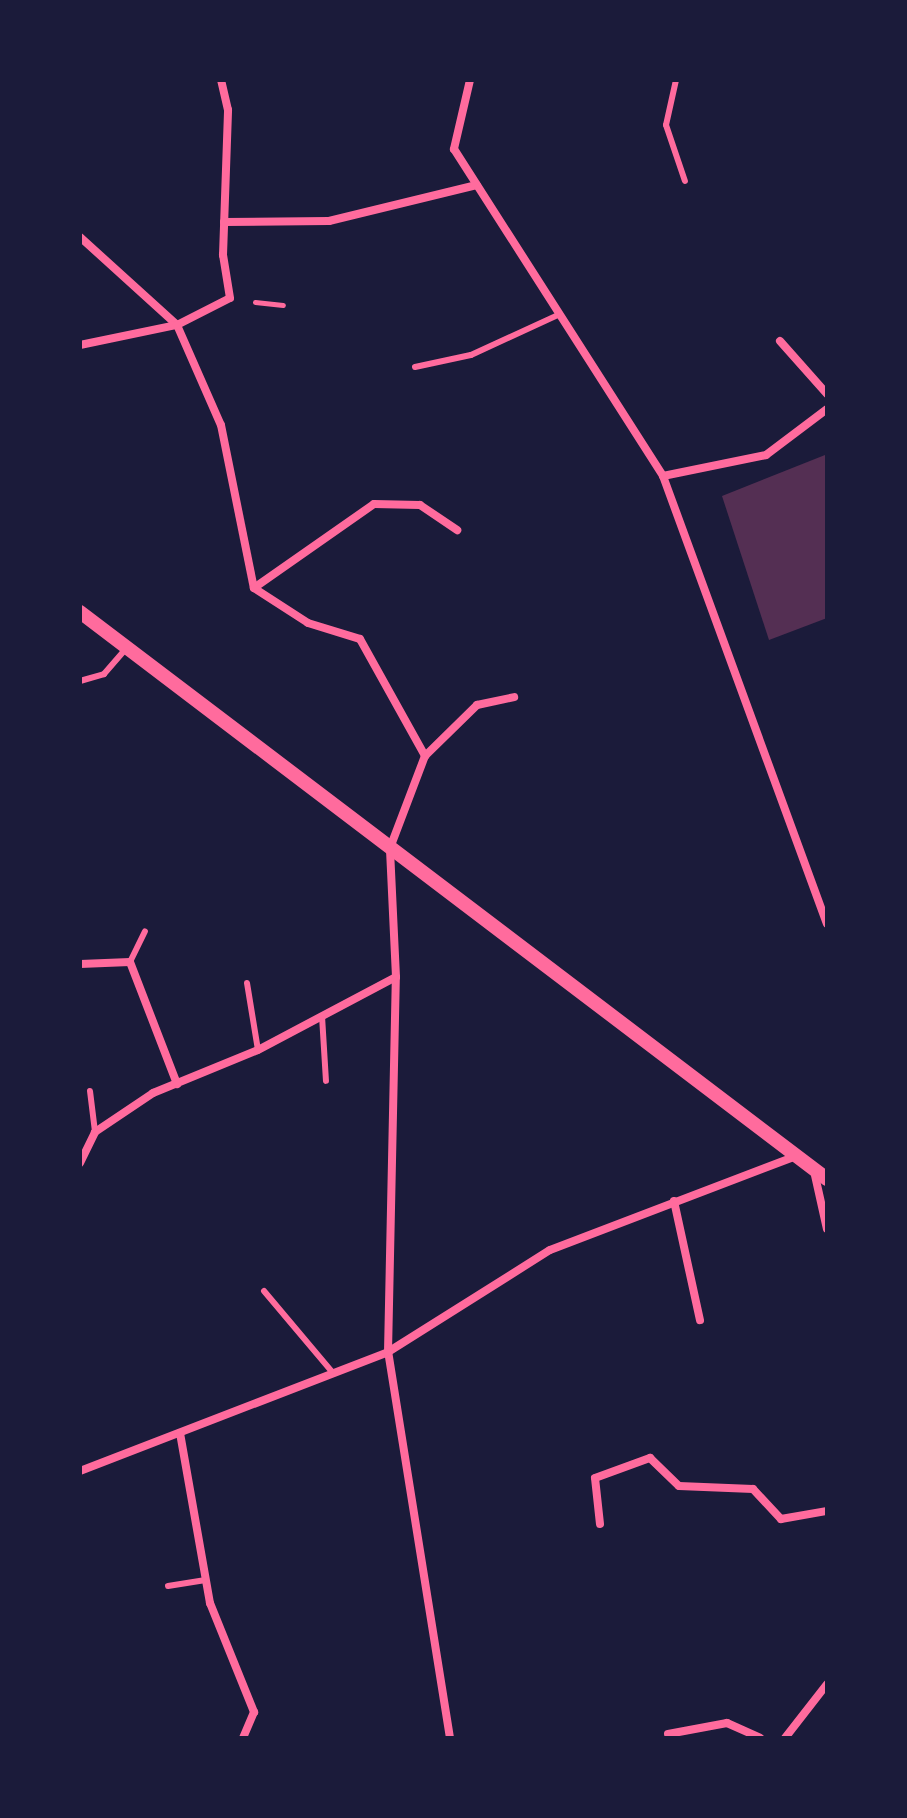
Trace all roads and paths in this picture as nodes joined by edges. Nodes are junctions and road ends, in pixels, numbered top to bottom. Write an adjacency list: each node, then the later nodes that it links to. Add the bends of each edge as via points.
1 (221, 80): 6 (street)
2 (470, 80): 5 (street, via 454,149)
3 (676, 80): 4 (lane, via 666,125)
4 (685, 181)
5 (477, 185): 6 (street, via 329,221); 8 (street)
6 (224, 222): 9 (street, via 230,298)
7 (80, 237): 9 (street)
8 (558, 315): 12 (lane, via 471,355); 15 (street)
9 (177, 325): 11 (street); 17 (street, via 221,425)
10 (780, 341): 13 (street)
11 (80, 345)
12 (415, 367)
13 (827, 394)
14 (827, 409): 15 (street, via 766,455)
15 (663, 476): 24 (street)
16 (457, 530): 17 (street, via 420,505 374,504)
17 (254, 588): 22 (street, via 308,623 360,639)
18 (80, 612): 19 (street)
19 (127, 648): 20 (lane, via 104,674); 23 (street)
20 (80, 681)
21 (514, 697): 22 (street, via 477,705)
22 (425, 756): 23 (street)
23 (390, 848): 28 (street); 36 (street)
24 (827, 924)
25 (145, 931): 26 (lane)
26 (130, 962): 27 (street); 33 (street)
27 (80, 964)
28 (396, 977): 30 (street); 44 (street)
29 (247, 983): 31 (lane)
30 (322, 1016): 31 (street); 32 (lane)
31 (258, 1050): 33 (street)
32 (326, 1081)
33 (177, 1084): 35 (street)
34 (90, 1091): 35 (lane)
35 (95, 1132): 37 (street)
36 (796, 1156): 38 (street); 40 (street)
37 (80, 1163)
38 (814, 1170): 39 (street); 41 (street)
39 (827, 1179)
40 (674, 1201): 43 (street); 44 (street, via 550,1250)
41 (827, 1229)
42 (264, 1291): 45 (lane)
43 (700, 1320)
44 (388, 1352): 45 (street); 55 (street)
45 (333, 1373): 46 (street)
46 (180, 1433): 47 (street); 50 (street)
47 (80, 1471)
48 (827, 1511): 49 (street, via 781,1519 753,1489 679,1486 650,1458 595,1478)
49 (600, 1524)
50 (206, 1580): 51 (lane); 54 (street, via 254,1712)
51 (168, 1586)
52 (827, 1684): 57 (street)
53 (668, 1734): 56 (street, via 727,1723)
54 (243, 1738)
55 (450, 1738)
56 (760, 1738)
57 (785, 1738)

